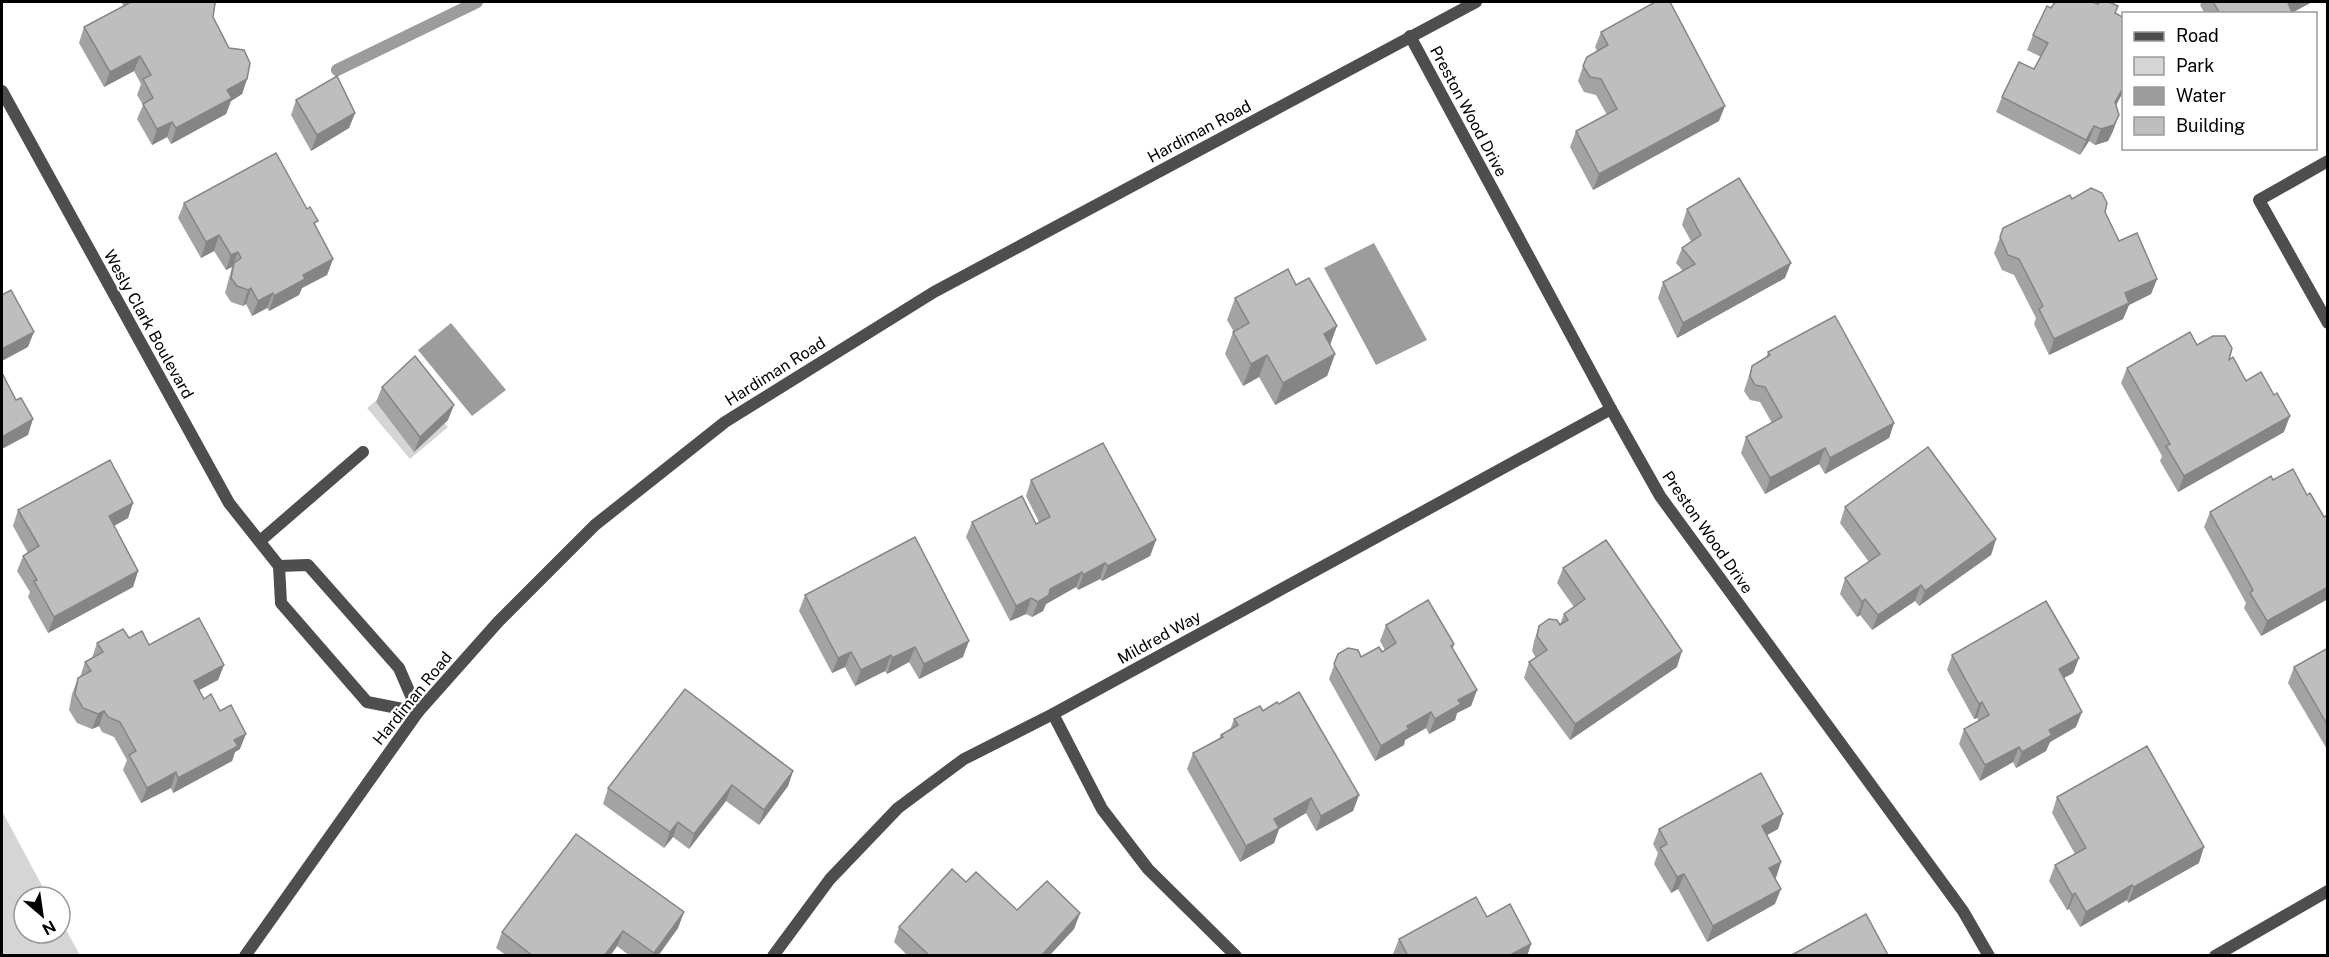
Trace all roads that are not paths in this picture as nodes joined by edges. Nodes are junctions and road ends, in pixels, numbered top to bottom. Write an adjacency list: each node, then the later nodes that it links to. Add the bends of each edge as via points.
1 (1476, 2): 2 (street, Hardiman Road)
2 (1410, 36): 6 (street, Preston Wood Drive); 10 (street, Hardiman Road, via 934,292 724,422 595,525 498,622)
3 (2, 91): 8 (street, Wesly Clark Boulevard, via 229,503)
4 (2328, 161): 5 (street, via 2259,200)
5 (2328, 323)
6 (1611, 409): 11 (street, Mildred Way); 16 (street, Preston Wood Drive, via 1660,496 1963,911)
7 (363, 452): 8 (street)
8 (260, 541): 9 (street, Wesly Clark Boulevard)
9 (279, 566): 10 (street, via 308,566 399,668); 10 (street, via 281,603 366,702)
10 (418, 712): 13 (street, Hardiman Road)
11 (1053, 714): 14 (street, Mildred Way, via 964,759 898,808 830,879); 15 (street, via 1102,809 1148,868)
12 (2328, 891): 17 (street)
13 (245, 956)
14 (773, 956)
15 (1236, 956)
16 (1989, 956)
17 (2215, 956)

